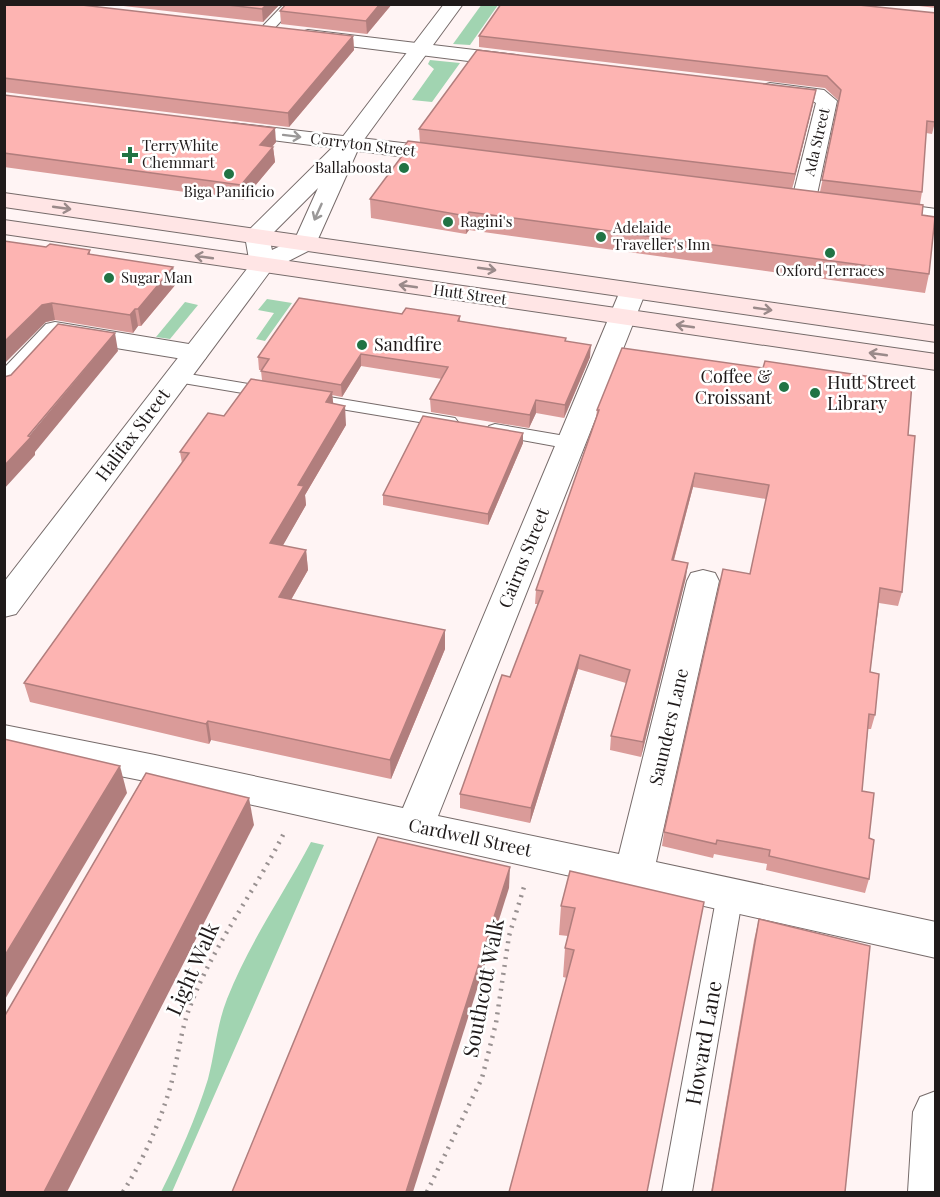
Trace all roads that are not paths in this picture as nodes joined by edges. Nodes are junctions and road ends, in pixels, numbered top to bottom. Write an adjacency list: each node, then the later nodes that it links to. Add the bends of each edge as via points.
1 (291, 4): 4 (lane)
2 (454, 4): 5 (street)
3 (242, 28): 4 (street)
4 (265, 31): 5 (street)
5 (420, 50): 6 (street); 9 (street)
6 (538, 63)
7 (747, 87): 11 (street, Ada Street, via 817,94 827,101 815,200)
8 (216, 127): 9 (street, Corryton Street, one-way to 9)
9 (349, 144): 10 (street, Corryton Street); 16 (street); 17 (street, one-way to 17)
10 (463, 158)
11 (781, 196)
12 (4, 200): 16 (main road, Hutt Street, one-way to 16)
13 (859, 206): 14 (street)
14 (936, 216)
15 (4, 227): 18 (main road, Hutt Street, one-way to 15)
16 (257, 236): 17 (main road, Hutt Street); 18 (street)
17 (305, 243): 18 (street, Halifax Street); 19 (main road, Hutt Street, one-way to 19)
18 (261, 265): 19 (main road, Hutt Street, one-way to 18); 22 (street, Halifax Street)
19 (628, 304): 20 (main road, Hutt Street, one-way to 20); 21 (main road, Hutt Street, one-way to 19); 24 (street, Cairns Street)
20 (936, 334)
21 (936, 362)
22 (186, 365): 23 (street, via 55,330); 24 (lane); 26 (street, Halifax Street)
23 (4, 385)
24 (571, 443): 28 (street, Cairns Street)
25 (703, 581): 29 (street, Saunders Lane)
26 (4, 606)
27 (4, 739): 28 (street, Cardwell Street, via 150,778 298,800)
28 (415, 826): 29 (street, Cardwell Street)
29 (634, 874): 30 (street, Cardwell Street)
30 (730, 894): 31 (street, Cardwell Street); 34 (lane, Howard Lane)
31 (936, 940)
32 (936, 1112): 33 (street)
33 (933, 1184)
34 (677, 1192)

